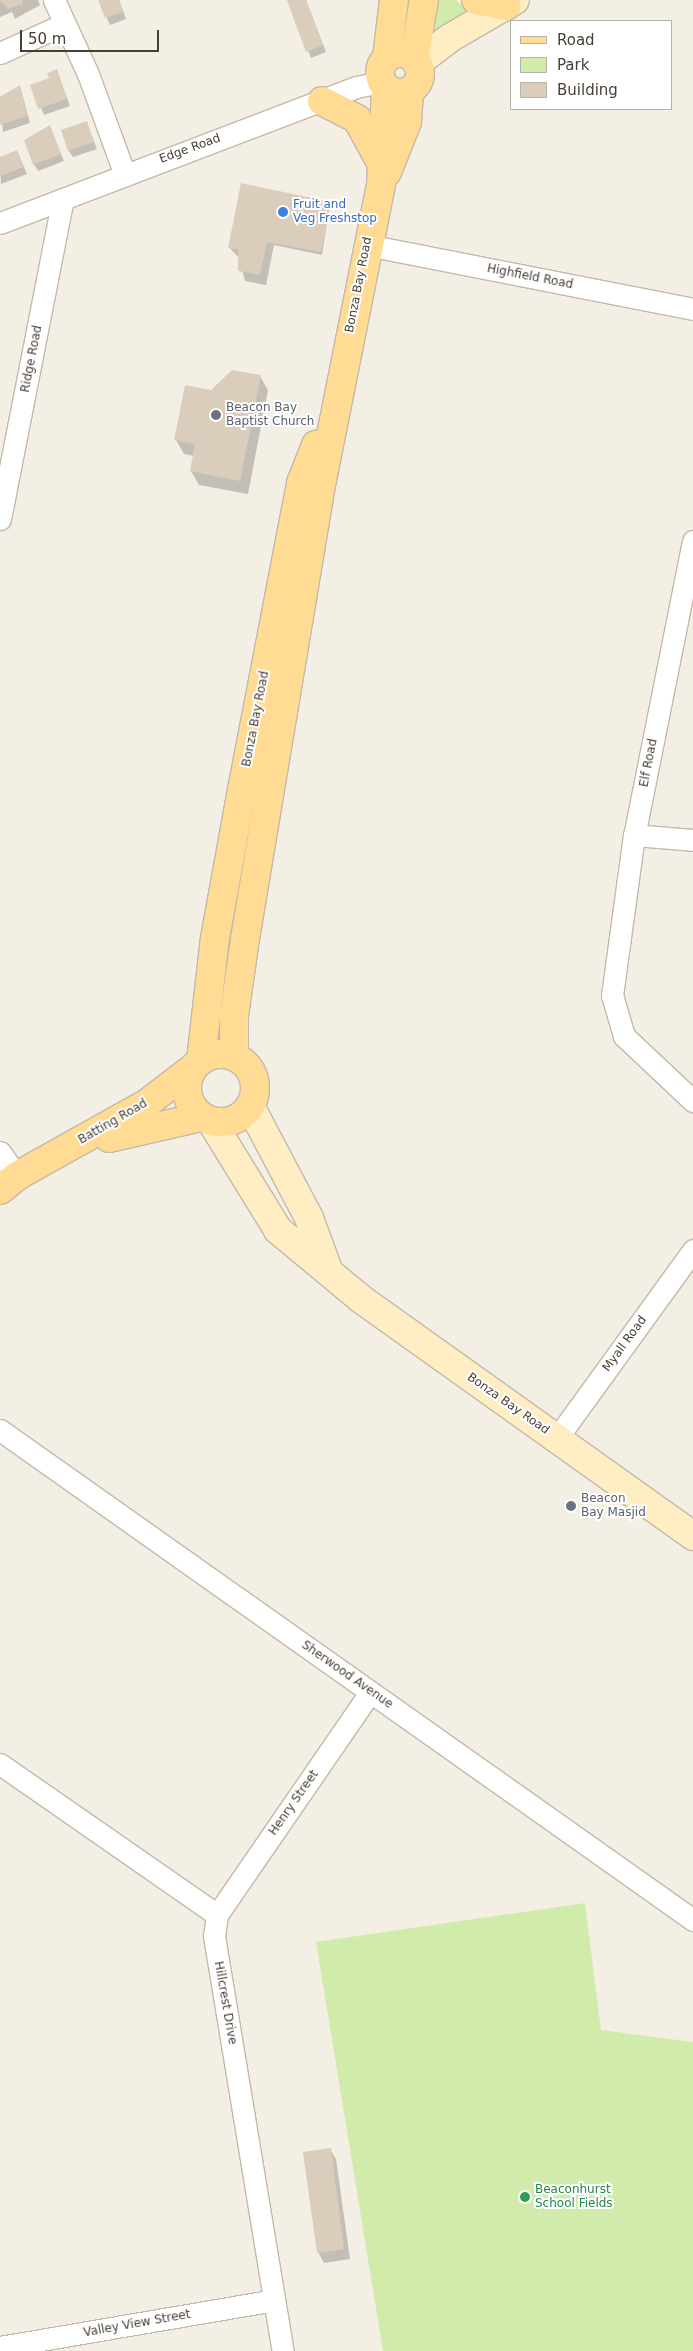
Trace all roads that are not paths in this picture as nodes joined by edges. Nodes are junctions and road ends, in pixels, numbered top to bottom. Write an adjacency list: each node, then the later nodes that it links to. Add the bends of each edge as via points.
1 (54, 0): 5 (street)
2 (394, 0): 7 (main road, Bonza Bay Road)
3 (424, 0): 7 (main road, Bonza Bay Road)
4 (497, 6): 7 (street, Edge Road)
5 (64, 24): 6 (street); 10 (street)
6 (0, 53)
7 (402, 74): 8 (street, Edge Road); 9 (main road, Bonza Bay Road, via 407,122)
8 (322, 101): 9 (main road, via 358,118); 10 (street, Edge Road)
9 (381, 174): 13 (main road, Bonza Bay Road)
10 (125, 175): 11 (street, Edge Road)
11 (63, 199): 12 (street, Edge Road); 16 (street, Ridge Road)
12 (0, 223)
13 (367, 245): 14 (street, Highfield Road); 15 (main road, Bonza Bay Road)
14 (693, 309)
15 (339, 386): 20 (main road, Bonza Bay Road, via 238,978); 21 (main road, Bonza Bay Road, via 301,483 215,938)
16 (0, 519)
17 (693, 541): 18 (street, Elf Road)
18 (634, 835): 19 (street); 22 (street, Elf Road, via 613,987 614,1009 624,1036)
19 (693, 840)
20 (234, 1056): 21 (main road, via 222,1054); 23 (main road, via 253,1077)
21 (197, 1064): 24 (main road, via 186,1088); 26 (main road, Batting Road, via 146,1104)
22 (693, 1101)
23 (250, 1106): 24 (main road, via 233,1120); 29 (street, Bonza Bay Road, via 308,1218)
24 (206, 1119): 26 (main road, Batting Road, via 134,1130); 29 (street, Bonza Bay Road, via 278,1230)
25 (0, 1152): 27 (street)
26 (56, 1155): 27 (main road, Batting Road)
27 (8, 1183)
28 (693, 1250): 31 (street, Myall Road)
29 (327, 1267): 31 (street, Bonza Bay Road, via 361,1298)
30 (0, 1430): 33 (street, Sherwood Avenue)
31 (557, 1438): 32 (street, Bonza Bay Road)
32 (693, 1536)
33 (370, 1692): 35 (street, Henry Street); 36 (street, Sherwood Avenue)
34 (0, 1764): 35 (street)
35 (217, 1915): 37 (street, Hillcrest Drive, via 214,1936)
36 (693, 1920)
37 (274, 2300): 38 (street, Valley View Street); 39 (street, Hillcrest Drive)
38 (0, 2347)
39 (283, 2351)

